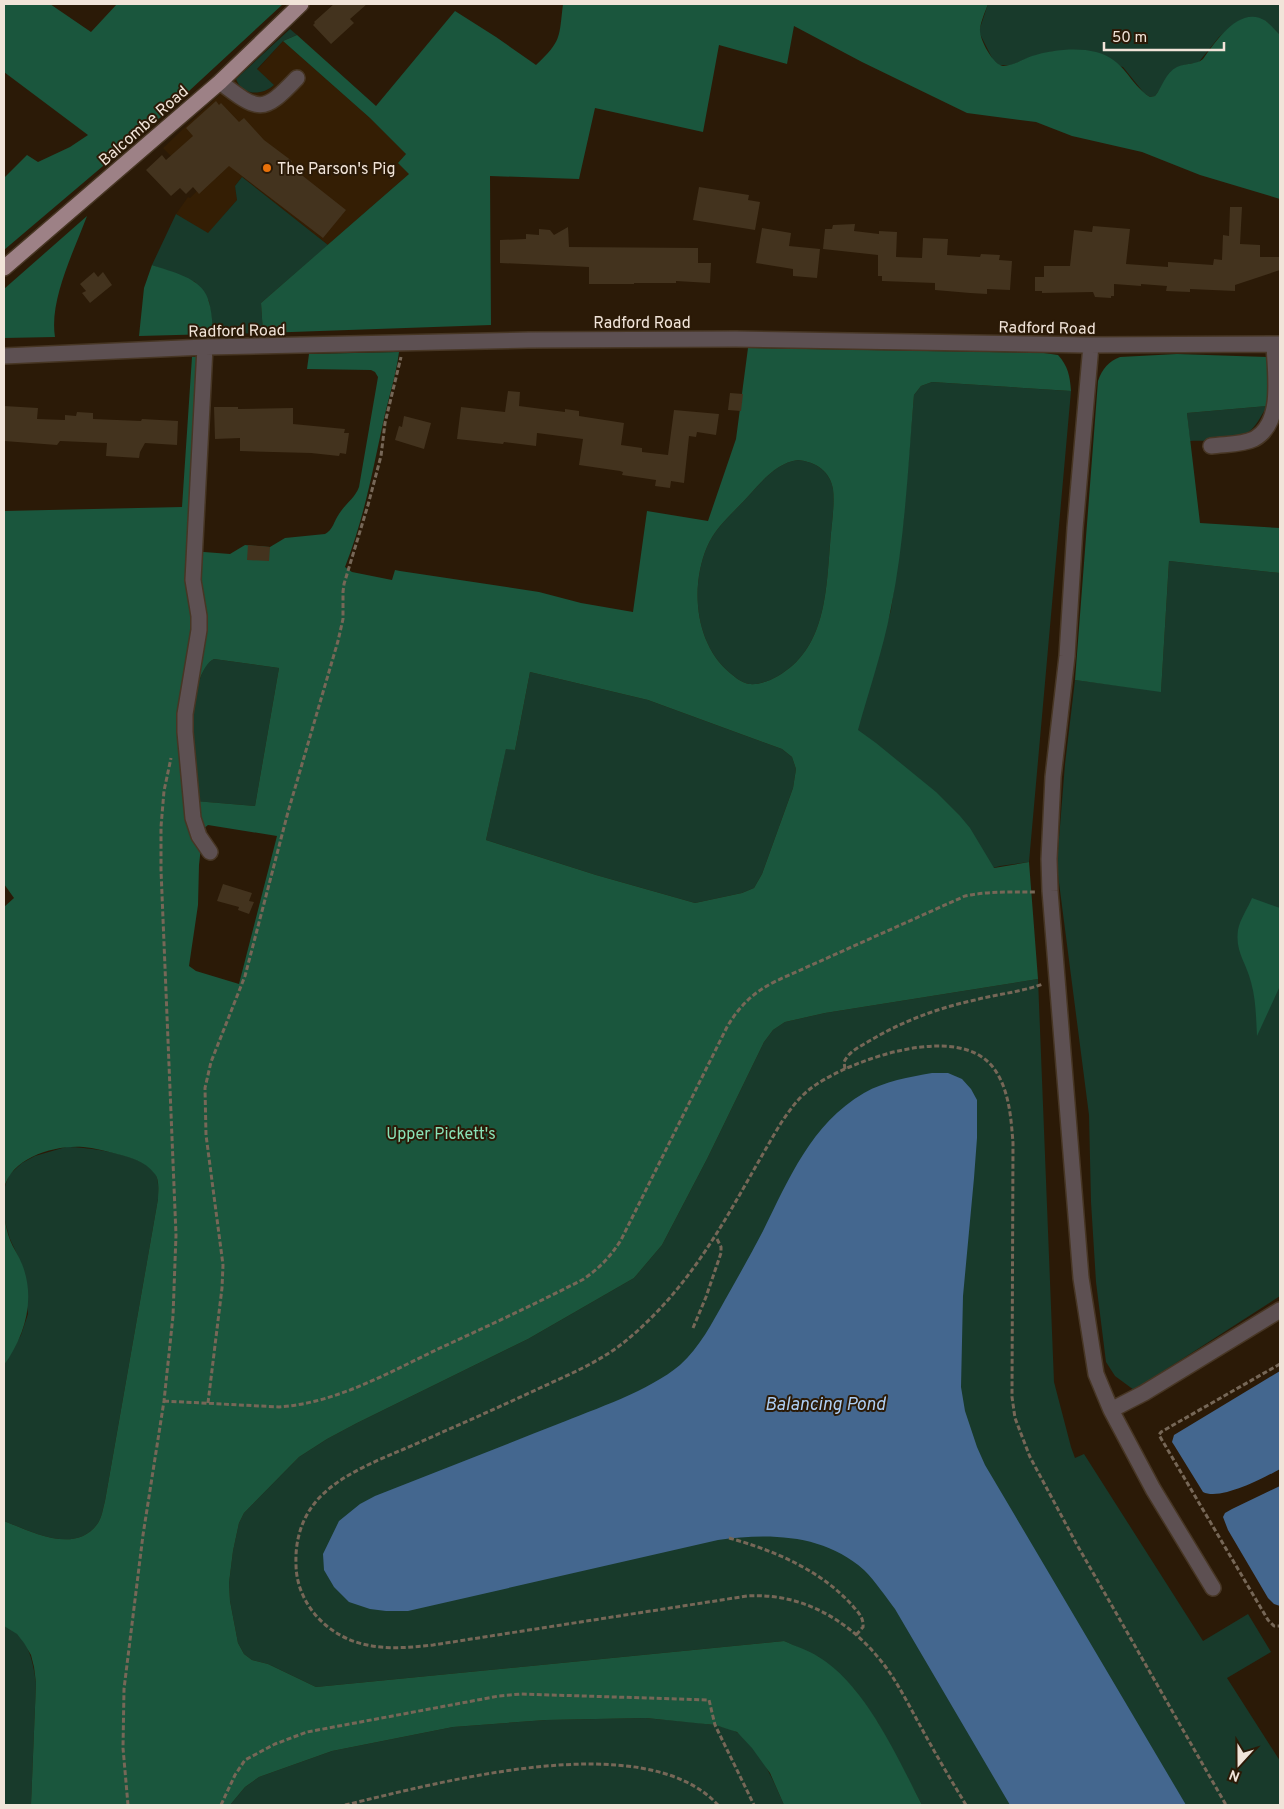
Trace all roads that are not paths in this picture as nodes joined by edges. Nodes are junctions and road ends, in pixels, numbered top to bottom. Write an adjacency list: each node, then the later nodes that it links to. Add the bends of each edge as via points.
1 (301, 4): 3 (main road, Balcombe Road)
2 (297, 78): 3 (street, via 276,99 263,105 244,101)
3 (220, 82): 4 (main road, Balcombe Road)
4 (4, 268)
5 (1277, 344): 6 (street, Radford Road); 9 (street, via 1276,403 1268,426 1249,440)
6 (1091, 345): 7 (street, Radford Road, via 736,339 529,340); 12 (street, via 1067,656 1053,777 1049,859 1081,1278 1096,1374)
7 (205, 348): 8 (street, Radford Road); 10 (street, via 193,580 199,630 185,722 192,813 199,836)
8 (4, 356)
9 (1211, 446)
10 (210, 852)
11 (1280, 1310): 12 (street)
12 (1111, 1410): 13 (street, via 1153,1489)
13 (1213, 1588)

